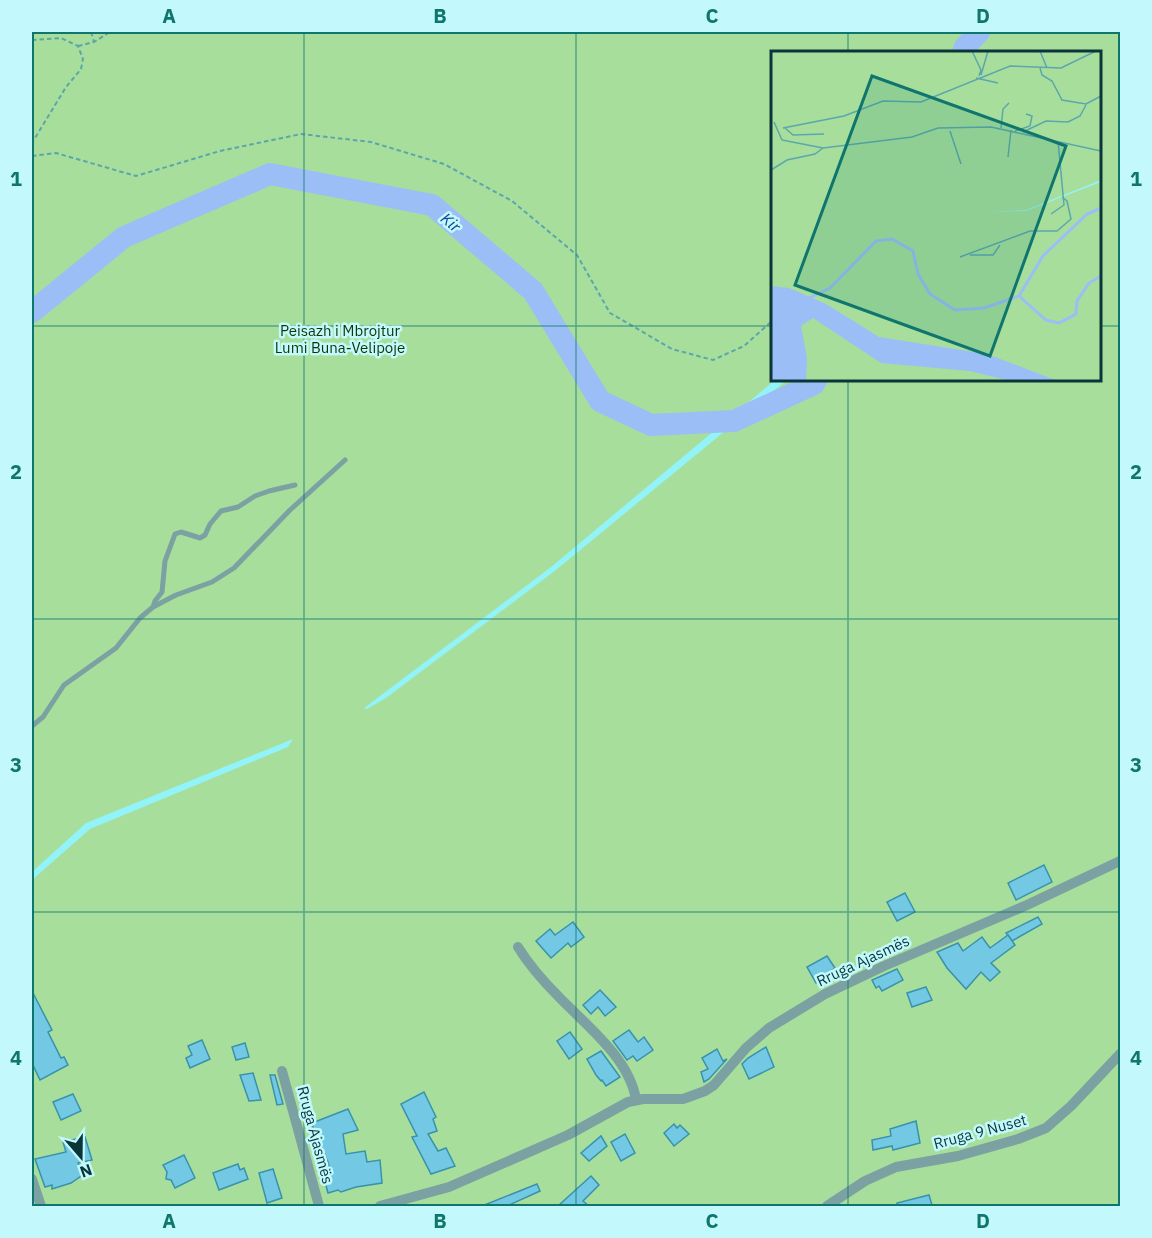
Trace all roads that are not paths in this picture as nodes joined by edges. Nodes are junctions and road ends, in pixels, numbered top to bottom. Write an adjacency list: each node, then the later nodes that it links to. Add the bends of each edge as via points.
1 (345, 460): 3 (lane, via 234,568 212,582)
2 (295, 485): 3 (lane, via 221,511 200,538 176,534 165,561 162,592)
3 (153, 607): 4 (lane, via 116,648 64,685 43,717)
4 (32, 726)
5 (1120, 861): 9 (street, Rruga Ajasmës, via 825,994 769,1028 705,1091 683,1099)
6 (518, 946): 9 (street, via 538,974 605,1043 626,1074)
7 (1120, 1054): 14 (street, Rruga 9 Nuset, via 1064,1113 1039,1131 958,1156 896,1167)
8 (282, 1071): 12 (street, Rruga Ajasmës)
9 (636, 1100): 13 (street, Rruga Ajasmës, via 458,1184)
10 (32, 1179): 11 (street)
11 (41, 1206)
12 (319, 1206)
13 (380, 1206)
14 (826, 1206)

